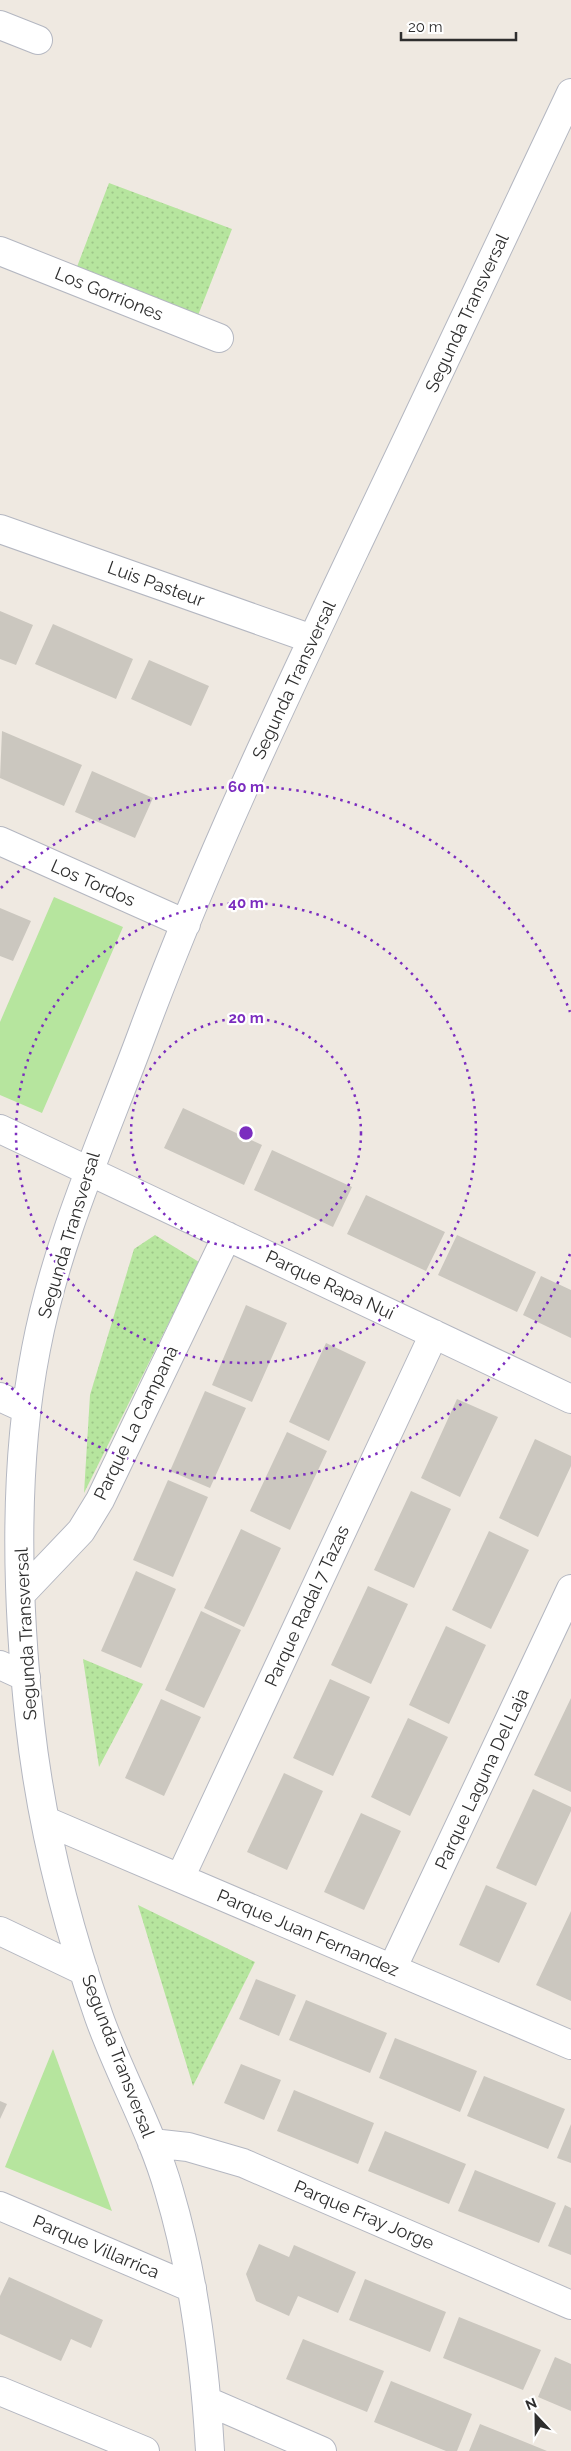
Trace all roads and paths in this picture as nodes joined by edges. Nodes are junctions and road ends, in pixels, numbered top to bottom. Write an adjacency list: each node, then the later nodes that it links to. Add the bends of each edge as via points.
1 (0, 25): 2 (street)
2 (38, 40)
3 (571, 94): 7 (street, Segunda Transversal)
4 (0, 251): 5 (street, Los Gorriones)
5 (219, 338)
6 (0, 529): 7 (street, Luis Pasteur)
7 (312, 639): 9 (street, Segunda Transversal)
8 (0, 841): 9 (street, Los Tordos)
9 (186, 924): 11 (street, Segunda Transversal)
10 (0, 1129): 11 (street, Parque Rapa Nui)
11 (89, 1171): 12 (street, Parque Rapa Nui); 16 (street, Segunda Transversal, via 48,1291)
12 (226, 1236): 13 (street, Parque Rapa Nui); 18 (street, Parque La Campana, via 100,1500 81,1531)
13 (434, 1334): 15 (street, Parque Rapa Nui); 22 (street, Parque Radal 7 Tazas)
14 (0, 1398): 16 (street)
15 (571, 1399)
16 (26, 1410): 18 (street, Segunda Transversal, via 22,1455)
17 (571, 1589): 24 (street, Parque Laguna Del Laja)
18 (22, 1593): 20 (street, Segunda Transversal)
19 (0, 1664): 20 (street)
20 (26, 1677): 21 (street, Segunda Transversal, via 38,1782)
21 (46, 1820): 22 (street, Parque Juan Fernandez); 25 (street, Segunda Transversal)
22 (180, 1878): 24 (street, Parque Juan Fernandez)
23 (0, 1931): 25 (street)
24 (392, 1969): 26 (street, Parque Juan Fernandez)
25 (84, 1971): 27 (street, Segunda Transversal, via 100,2020)
26 (571, 2045)
27 (152, 2143): 29 (street, Segunda Transversal, via 179,2225); 30 (street, Parque Fray Jorge, via 188,2148 243,2163)
28 (0, 2206): 29 (street, Parque Villarrica)
29 (192, 2288): 32 (street, Segunda Transversal)
30 (571, 2305)
31 (0, 2391): 33 (street)
32 (207, 2401): 34 (street, Segunda Transversal); 35 (street)
33 (145, 2451)
34 (210, 2451)
35 (322, 2451)

